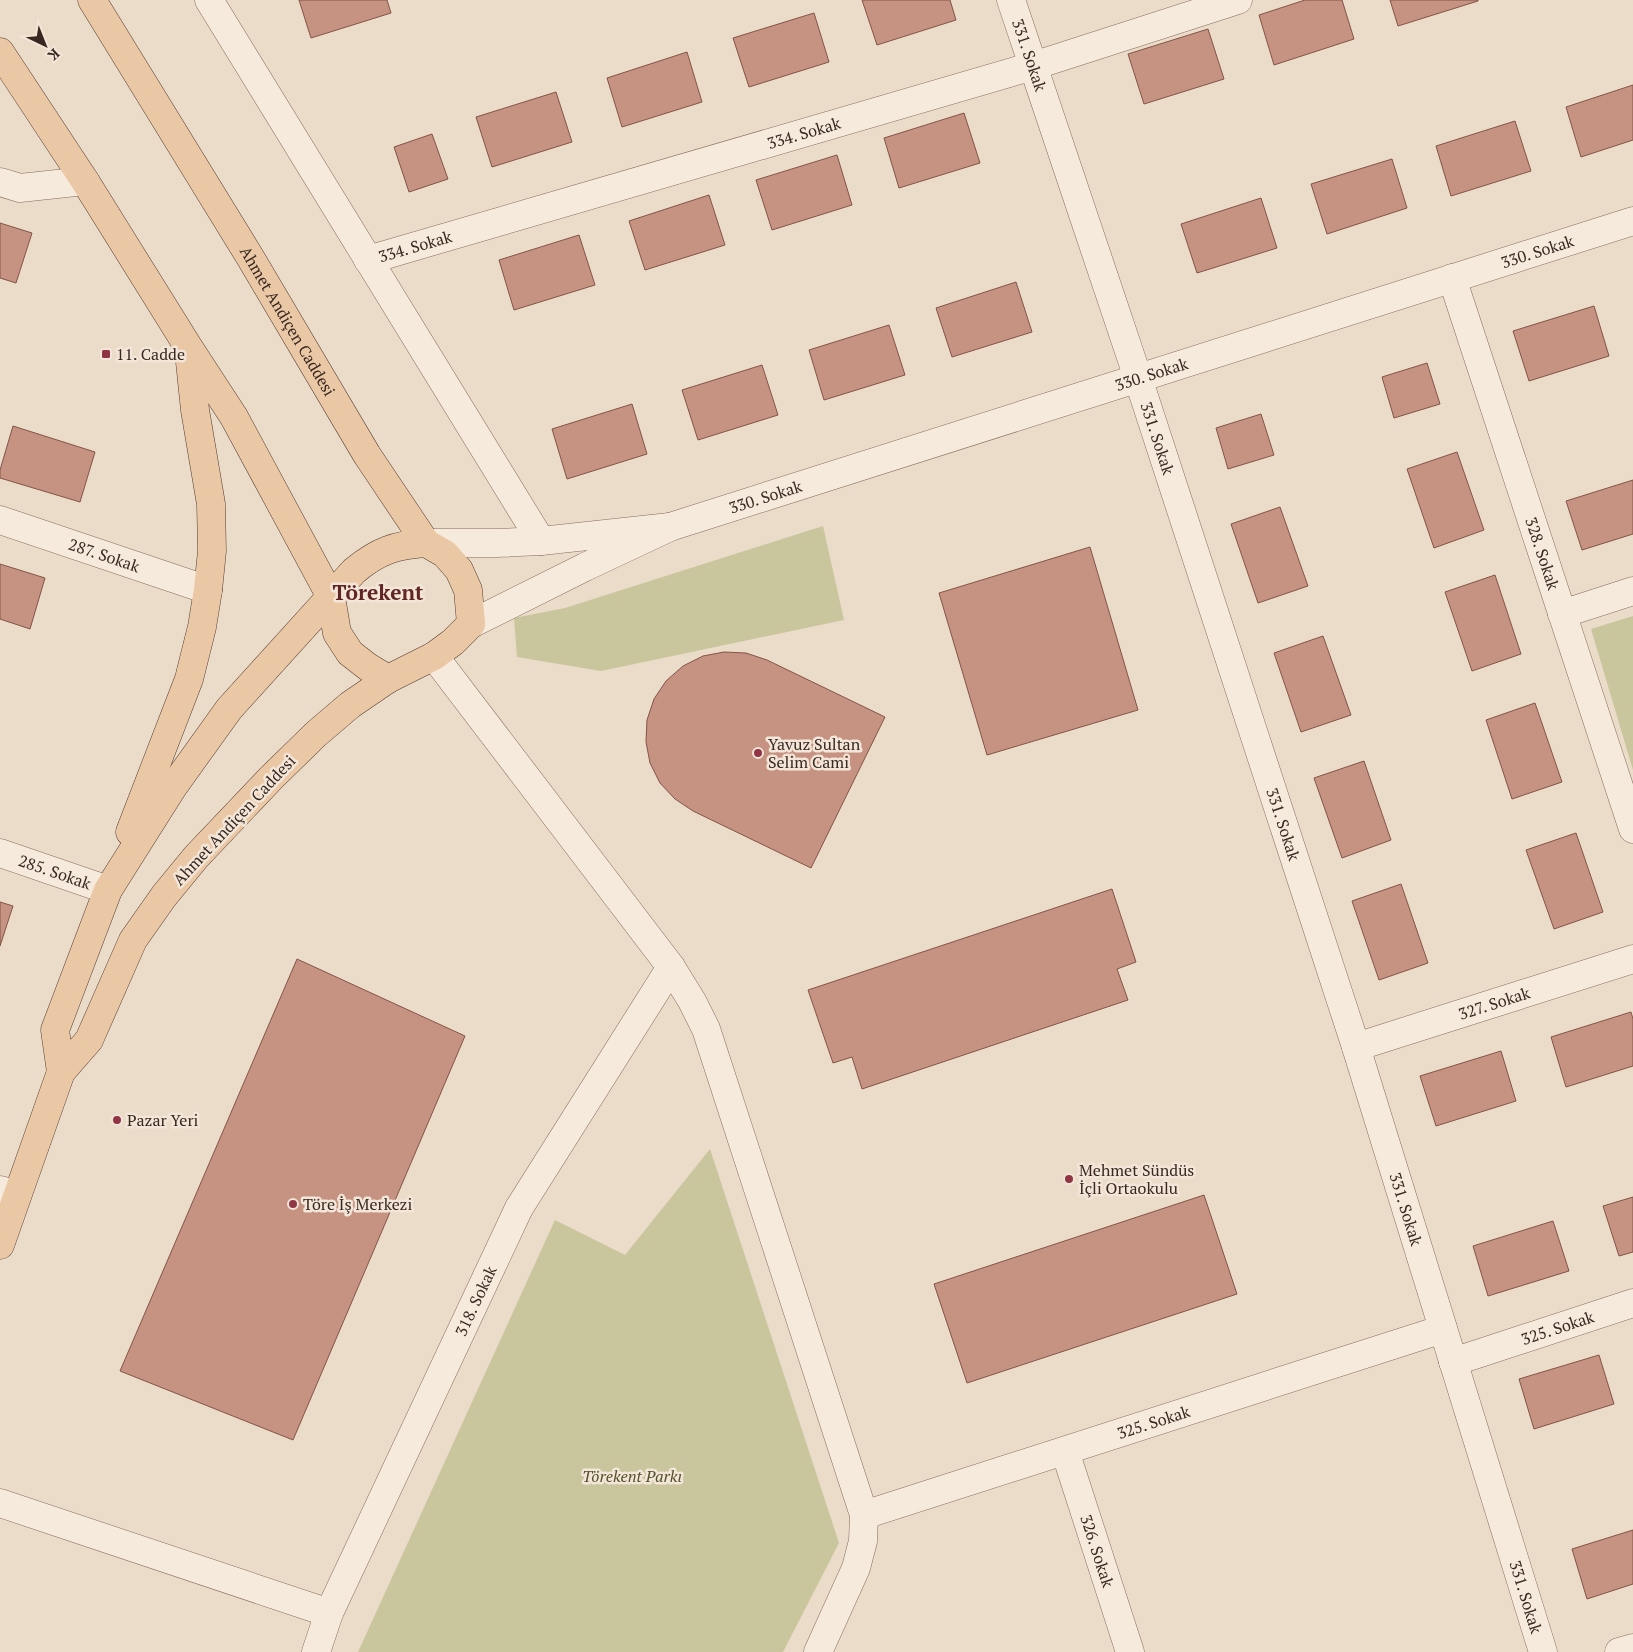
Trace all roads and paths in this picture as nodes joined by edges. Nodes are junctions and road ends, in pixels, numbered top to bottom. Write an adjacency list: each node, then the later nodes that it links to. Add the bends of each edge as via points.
1 (92, 0): 17 (main road, Ahmet Andiçen Caddesi, via 367,455)
2 (209, 0): 10 (street)
3 (1012, 0): 6 (street, 331. Sokak)
4 (1238, 0): 6 (street, 334. Sokak)
5 (0, 52): 7 (main road)
6 (1033, 66): 10 (street, 334. Sokak); 13 (street, 331. Sokak)
7 (85, 181): 8 (street, via 20,188); 12 (main road)
8 (0, 182)
9 (1633, 221): 11 (street, 330. Sokak)
10 (368, 260): 16 (street)
11 (1452, 278): 13 (street, 330. Sokak); 21 (street, 328. Sokak)
12 (188, 348): 18 (main road, via 211,504 212,551); 20 (main road, via 234,417)
13 (1138, 378): 15 (street, 330. Sokak); 30 (street, 331. Sokak)
14 (0, 520): 18 (street, 287. Sokak)
15 (670, 527): 16 (street, 330. Sokak); 22 (street, 330. Sokak)
16 (541, 540): 17 (street, 330. Sokak)
17 (426, 542): 20 (main road, Ahmet Andiçen Caddesi, via 405,544 368,560); 22 (main road, via 445,554 459,570 468,590)
18 (208, 590): 27 (main road, via 188,679)
19 (1633, 591): 21 (street)
20 (331, 597): 24 (main road, via 337,633 350,653); 27 (main road, Ahmet Andiçen Caddesi, via 229,709 173,787)
21 (1562, 614): 25 (street, 328. Sokak)
22 (471, 624): 23 (main road, Ahmet Andiçen Caddesi)
23 (434, 656): 24 (main road, Ahmet Andiçen Caddesi); 29 (street)
24 (388, 679): 31 (main road, Ahmet Andiçen Caddesi, via 316,734 183,873 132,940 89,1040)
25 (1633, 829)
26 (0, 853): 27 (street, 285. Sokak)
27 (108, 890): 31 (main road, Ahmet Andiçen Caddesi, via 56,1030)
28 (1633, 959): 30 (street, 327. Sokak)
29 (671, 967): 39 (street, via 692,1001 715,1054); 40 (street, 318. Sokak, via 519,1208)
30 (1356, 1048): 35 (street, 331. Sokak)
31 (61, 1072): 32 (main road, Ahmet Andiçen Caddesi)
32 (9, 1192): 33 (main road, Ahmet Andiçen Caddesi)
33 (0, 1245)
34 (1633, 1303): 36 (street, 325. Sokak)
35 (1443, 1329): 36 (street, 331. Sokak); 37 (street, 325. Sokak)
36 (1453, 1362): 45 (street, 331. Sokak)
37 (1065, 1451): 39 (street, 325. Sokak); 44 (street, 326. Sokak)
38 (0, 1503): 40 (street)
39 (864, 1516): 43 (street, via 863,1541 856,1568)
40 (328, 1613): 42 (street, 318. Sokak)
41 (1633, 1648): 46 (street)
42 (316, 1652)
43 (818, 1652)
44 (1130, 1652)
45 (1542, 1652)
46 (1619, 1652)

